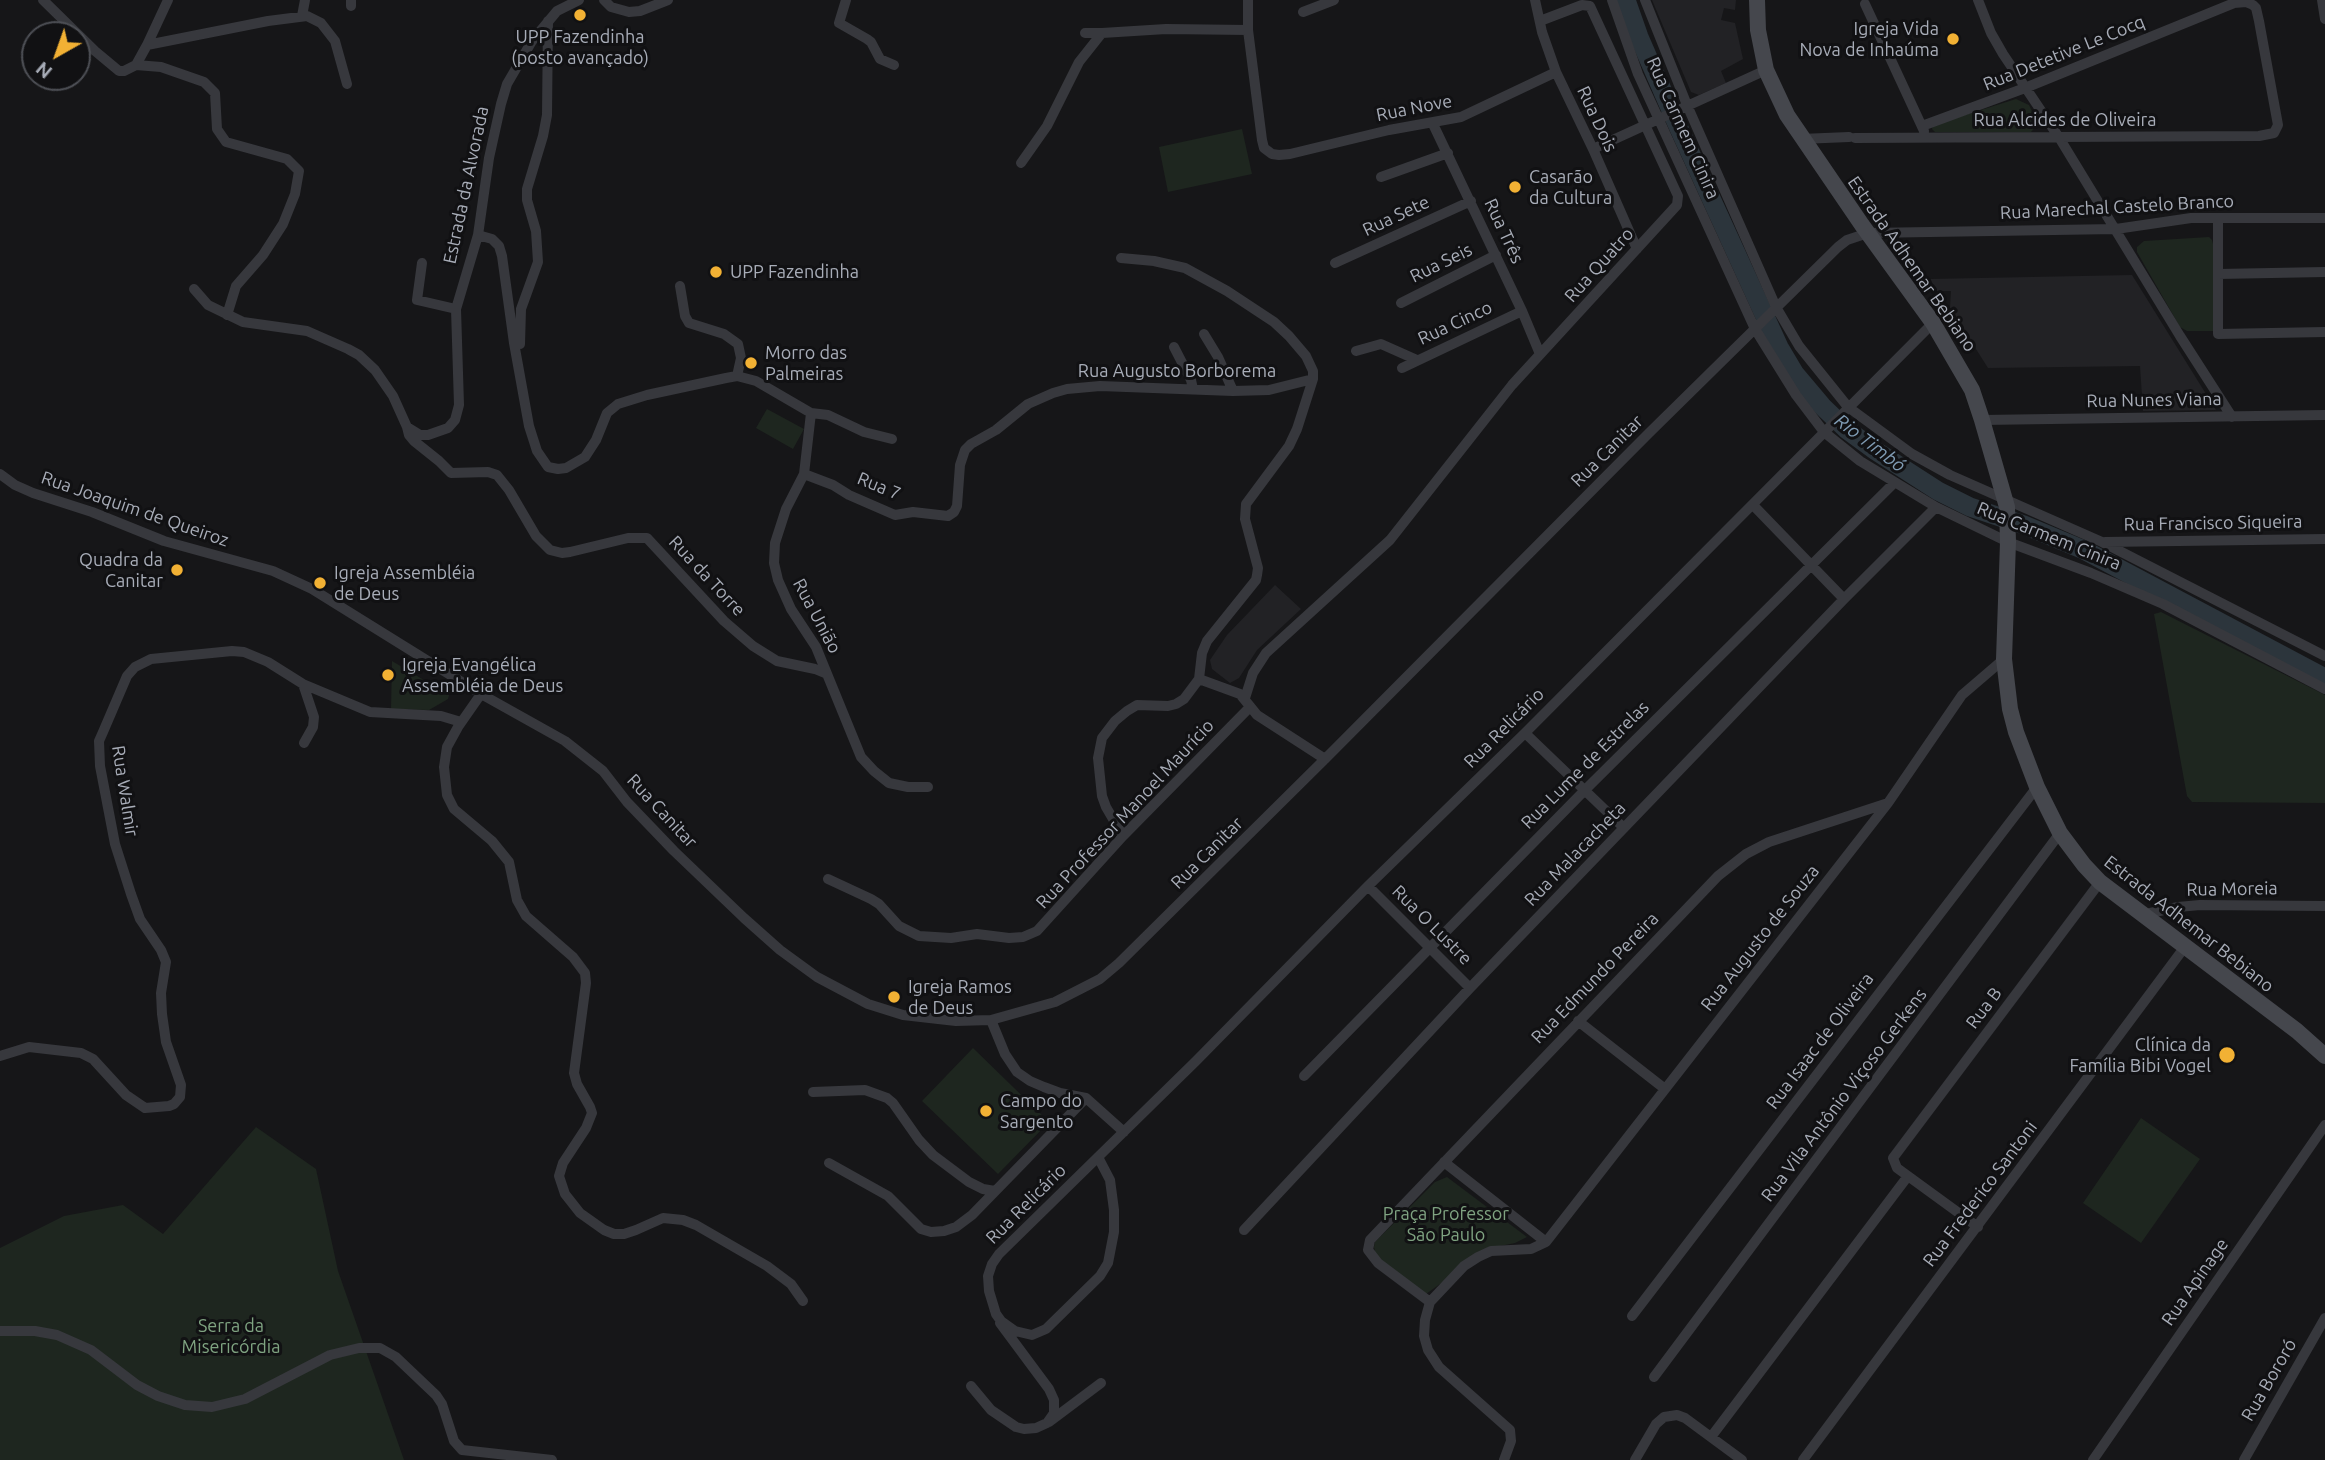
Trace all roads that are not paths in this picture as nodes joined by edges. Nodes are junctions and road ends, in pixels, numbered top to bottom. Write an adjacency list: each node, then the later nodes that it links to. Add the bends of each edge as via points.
1 (43, 0): 27 (street, via 111,66 124,71)
2 (168, 0): 26 (street)
3 (305, 0): 19 (street)
4 (604, 0): 5 (street, via 629,12)
5 (668, 0)
6 (846, 0): 28 (street, via 839,23 871,42 880,59)
7 (1248, 0): 23 (street)
8 (1334, 0): 18 (street)
9 (1535, 0): 22 (street, Rua Dois)
10 (1612, 0): 34 (street, Rua Carmem Cinira, via 1638,74)
11 (1645, 0): 33 (street, Rua Carmem Cinira)
12 (1757, 0): 29 (main road, Estrada Adhemar Bebiano)
13 (1978, 0): 32 (street, via 1991,33)
14 (2322, 0): 20 (street)
15 (571, 1): 21 (street, Estrada da Alvorada)
16 (2235, 2): 32 (street, Rua Detetive Le Cocq); 38 (street, Rua Detetive Le Cocq, via 2256,8 2278,117)
17 (1865, 4): 37 (street)
18 (1303, 12)
19 (302, 16): 26 (street); 31 (street, via 314,18 329,31)
20 (2325, 19)
21 (548, 21): 51 (street, Estrada da Alvorada, via 507,84 489,158); 75 (street, via 547,115 527,189 538,262 521,309)
22 (1540, 21): 30 (street, Rua Dois); 36 (street, via 1590,6)
23 (1248, 30): 25 (street); 35 (street, Rua Nove, via 1262,141 1272,154)
24 (1085, 33): 25 (street)
25 (1102, 33): 44 (street, via 1079,62 1047,126)
26 (147, 45): 27 (street)
27 (136, 65): 65 (street, via 169,69 204,82 215,93 217,129 226,142 287,159 299,171 283,224 236,286)
28 (894, 65)
29 (1766, 70): 33 (street); 40 (main road, Estrada Adhemar Bebiano)
30 (1556, 72): 35 (street, Rua Nove, via 1461,117); 42 (street, Rua Dois)
31 (347, 84)
32 (2025, 88): 37 (street, Rua Detetive Le Cocq); 41 (street)
33 (1684, 106): 34 (street); 63 (street, Rua Carmem Cinira)
34 (1660, 117): 36 (street); 67 (street, Rua Carmem Cinira)
35 (1433, 124): 43 (street, Rua Três)
36 (1646, 124): 42 (street); 52 (street, Rua Quatro, via 1678,202)
37 (1922, 126): 39 (street)
38 (2274, 133): 41 (street, Rua Alcides de Oliveira)
39 (1927, 138): 40 (street, Rua Alcides de Oliveira); 41 (street, Rua Alcides de Oliveira)
40 (1801, 139): 50 (main road, Estrada Adhemar Bebiano)
41 (2060, 139): 49 (street)
42 (1593, 149): 52 (street, Rua Dois)
43 (1448, 153): 45 (street); 46 (street, Rua Três)
44 (1021, 163)
45 (1381, 177)
46 (1471, 201): 53 (street, Rua Três); 56 (street, Rua Sete)
47 (2218, 218): 48 (street, Rua Marechal Castelo Branco); 49 (street, Rua Marechal Castelo Branco); 58 (street)
48 (2325, 218)
49 (2116, 229): 50 (street, Rua Marechal Castelo Branco); 83 (street)
50 (1868, 233): 63 (street, Rua Canitar, via 1838,247); 66 (main road, Estrada Adhemar Bebiano)
51 (478, 235): 62 (street, Estrada da Alvorada); 75 (street, via 492,239 502,256)
52 (1637, 250): 72 (street, Rua Quatro)
53 (1496, 255): 61 (street, Rua Seis); 64 (street, Rua Três)
54 (1121, 258): 77 (street, via 1185,268 1227,291 1289,336 1306,356)
55 (422, 263): 62 (street, via 417,300)
56 (1335, 263)
57 (2325, 272): 58 (street)
58 (2218, 274): 68 (street, via 2218,334)
59 (680, 286): 76 (street, via 689,323 724,334 738,344)
60 (194, 289): 65 (street, via 208,305)
61 (1401, 303)
62 (456, 309): 85 (street, Estrada da Alvorada, via 457,417 435,434 420,435)
63 (1774, 309): 67 (street, Rua Canitar); 80 (street, Rua Carmem Cinira)
64 (1522, 311): 72 (street, Rua Três); 73 (street, Rua Cinco)
65 (226, 315): 85 (street, via 252,324 307,331 359,355 380,376)
66 (1933, 323): 80 (street, Rua Relicário); 84 (main road, Estrada Adhemar Bebiano, via 1972,390)
67 (1757, 326): 86 (street, Rua Carmem Cinira, via 1789,385); 111 (street, Rua Canitar)
68 (2325, 332)
69 (1204, 334): 79 (street)
70 (1174, 346): 78 (street)
71 (1356, 351): 73 (street, via 1381,344)
72 (1540, 354): 107 (street, Rua Professor Manoel Maurício, via 1390,540 1266,653 1253,673)
73 (1417, 360): 74 (street, Rua Cinco)
74 (1402, 368)
75 (519, 374): 76 (street, via 537,451 548,467 558,469 589,453 604,418 618,404)
76 (737, 376): 81 (street, via 756,381)
77 (1313, 379): 79 (street, Rua Augusto Borborema, via 1277,389); 103 (street, via 1289,446 1246,504 1257,575 1207,641)
78 (1193, 389): 79 (street, Rua Augusto Borborema); 88 (street, Rua Augusto Borborema, via 1067,389 1028,404)
79 (1233, 391)
80 (1846, 410): 86 (street, Rua Relicário); 92 (street, Rua Carmem Cinira, via 1912,454)
81 (811, 413): 87 (street); 90 (street, Rua União)
82 (2325, 415): 83 (street, Rua Nunes Viana)
83 (2232, 417): 84 (street, Rua Nunes Viana)
84 (1982, 419): 92 (main road, Estrada Adhemar Bebiano)
85 (407, 427): 102 (street, Rua da Torre, via 414,441 451,473 497,475 550,550 562,553 647,538 753,646 777,661)
86 (1827, 429): 91 (street, Rua Carmem Cinira, via 1860,461); 93 (street, Rua Relicário)
87 (892, 439)
88 (971, 444): 90 (street, Rua 7, via 960,465 957,506 948,516 895,515)
89 (0, 474): 106 (street, Rua Joaquim de Queiroz, via 33,493 164,541 289,578)
90 (804, 474): 102 (street, Rua União, via 778,530 774,563 782,591)
91 (1894, 482): 94 (street, Rua Carmem Cinira); 98 (street, Rua Lume de Estrelas)
92 (2006, 503): 95 (main road, Estrada Adhemar Bebiano); 97 (street, Rua Carmem Cinira)
93 (1753, 505): 98 (street); 109 (street, Rua Relicário)
94 (1936, 507): 95 (street, Rua Carmem Cinira); 99 (street, Rua Malacacheta)
95 (2008, 538): 101 (main road, Estrada Adhemar Bebiano); 105 (street, Rua Carmem Cinira, via 2128,587)
96 (2325, 539): 97 (street, Rua Francisco Siqueira)
97 (2102, 542): 100 (street, Rua Carmem Cinira)
98 (1810, 564): 99 (street); 114 (street, Rua Lume de Estrelas)
99 (1844, 599): 116 (street, Rua Malacacheta)
100 (2325, 656)
101 (2004, 659): 113 (main road, Estrada Adhemar Bebiano, via 2010,709); 115 (street, Rua Augusto de Souza, via 1962,695)
102 (827, 674): 112 (street, Rua União, via 867,764 889,783)
103 (1199, 679): 107 (street, via 1240,694); 118 (street, via 1176,704 1137,705 1127,710 1102,738 1098,758 1102,796)
104 (303, 684): 108 (street, Rua Walmir, via 370,712 440,716); 110 (street, via 314,717); 129 (street, Rua Walmir, via 251,653 232,650 144,662 127,676 99,741 115,844 136,909 161,950 166,968 162,1014 181,1085 180,1097 174,1104 151,1108 133,1101 86,1055 29,1048)
105 (2325, 689)
106 (481, 694): 108 (street); 127 (street, Rua Canitar, via 565,741 603,771 674,852 780,950 817,977 868,1004 903,1015)
107 (1247, 702): 111 (street, via 1257,715); 118 (street, Rua Professor Manoel Maurício)
108 (461, 722): 145 (street, via 447,747 444,767 449,802 509,862 526,916 585,973 574,1073 592,1113 563,1163 559,1176 565,1194 580,1213 614,1234 663,1218 696,1225 767,1266 791,1284)
109 (1525, 733): 114 (street); 121 (street, Rua Relicário)
110 (304, 743)
111 (1325, 759): 127 (street, Rua Canitar, via 1100,979 1055,1002)
112 (928, 787)
113 (2037, 788): 117 (main road, Estrada Adhemar Bebiano); 148 (street, Rua Isaac de Oliveira)
114 (1585, 790): 116 (street); 124 (street, Rua Lume de Estrelas)
115 (1888, 803): 128 (street, Rua Edmundo Pereira, via 1769,842 1739,859); 132 (street, Rua Augusto de Souza)
116 (1624, 828): 126 (street, Rua Malacacheta)
117 (2060, 833): 120 (main road, Estrada Adhemar Bebiano); 151 (street, Rua Vila Antônio Viçoso Gerkens)
118 (1123, 836): 119 (street, Rua Professor Manoel Maurício, via 1050,919 1037,932 1023,937 912,934 879,904)
119 (828, 879)
120 (2100, 882): 123 (main road, Estrada Adhemar Bebiano); 140 (street, Rua B, via 1895,1154 1895,1164)
121 (1368, 886): 124 (street, Rua O Lustre); 136 (street, Rua Relicário)
122 (2325, 906): 123 (street, Rua Moreia, via 2200,905)
123 (2141, 915): 125 (main road, Estrada Adhemar Bebiano)
124 (1429, 947): 126 (street, Rua O Lustre); 131 (street, Rua Lume de Estrelas)
125 (2184, 948): 130 (main road, Estrada Adhemar Bebiano); 142 (street, Rua Frederico Santoni)
126 (1470, 988): 143 (street, Rua Malacacheta)
127 (991, 1020): 134 (street, via 1017,1072 1044,1087)
128 (1578, 1021): 132 (street); 138 (street, Rua Edmundo Pereira)
129 (0, 1056)
130 (2325, 1056)
131 (1304, 1076)
132 (1665, 1089): 144 (street, Rua Augusto de Souza)
133 (813, 1092): 141 (street, via 865,1090 887,1098 933,1155 969,1182)
134 (1086, 1098): 136 (street); 141 (street)
135 (2325, 1125): 161 (street, Rua Apinage)
136 (1124, 1132): 137 (street, Rua Relicário)
137 (1098, 1157): 147 (street, Rua Relicário, via 992,1264 988,1283); 147 (street, via 1110,1180 1114,1210 1110,1256 1100,1276 1039,1333 1015,1331)
138 (1444, 1162): 144 (street); 146 (street, Rua Edmundo Pereira, via 1370,1240 1368,1250)
139 (829, 1163): 141 (street, via 888,1196 926,1231 956,1227)
140 (1908, 1175): 142 (street); 155 (street)
141 (995, 1191)
142 (1978, 1227): 160 (street, Rua Frederico Santoni)
143 (1244, 1230)
144 (1546, 1242): 146 (street, via 1531,1249 1491,1251 1478,1257)
145 (803, 1301)
146 (1430, 1302): 157 (street, via 1425,1320 1427,1350 1439,1367 1510,1430)
147 (996, 1314): 154 (street, Rua Relicário, via 1049,1389 1055,1407)
148 (1632, 1316)
149 (2325, 1318): 162 (street, Rua Bororó)
150 (0, 1331): 156 (street, via 57,1335 91,1350 158,1396 212,1407 245,1399 330,1355 380,1348 436,1395 462,1450)
151 (1654, 1377)
152 (1101, 1383): 154 (street)
153 (971, 1386): 154 (street, via 991,1410 1016,1427 1032,1429)
154 (1047, 1423)
155 (1711, 1437): 158 (street, via 1685,1418 1664,1417); 159 (street)
156 (552, 1460)
157 (1504, 1460)
158 (1635, 1460)
159 (1742, 1460)
160 (1803, 1460)
161 (2093, 1460)
162 (2244, 1460)

